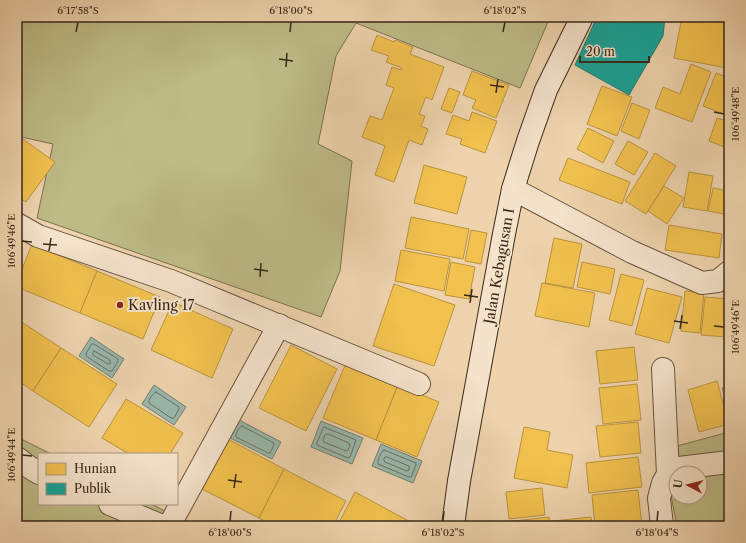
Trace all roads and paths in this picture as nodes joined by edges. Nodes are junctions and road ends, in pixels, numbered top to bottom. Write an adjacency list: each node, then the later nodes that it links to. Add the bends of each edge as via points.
1 (582, 17): 2 (street, Jalan Kebagusan I, via 546,90)
2 (513, 189): 4 (street, via 632,252 702,283 718,281); 16 (street, Jalan Kebagusan I)
3 (17, 224): 5 (street, via 38,236 170,281)
4 (729, 272)
5 (279, 325): 7 (street); 15 (street)
6 (663, 369): 12 (street)
7 (419, 384)
8 (17, 458): 11 (street)
9 (729, 462): 10 (street)
10 (704, 465)
11 (38, 472)
12 (668, 474): 17 (street, via 659,498)
13 (112, 505): 14 (street)
14 (162, 526)
15 (169, 526)
16 (452, 526)
17 (662, 526)

